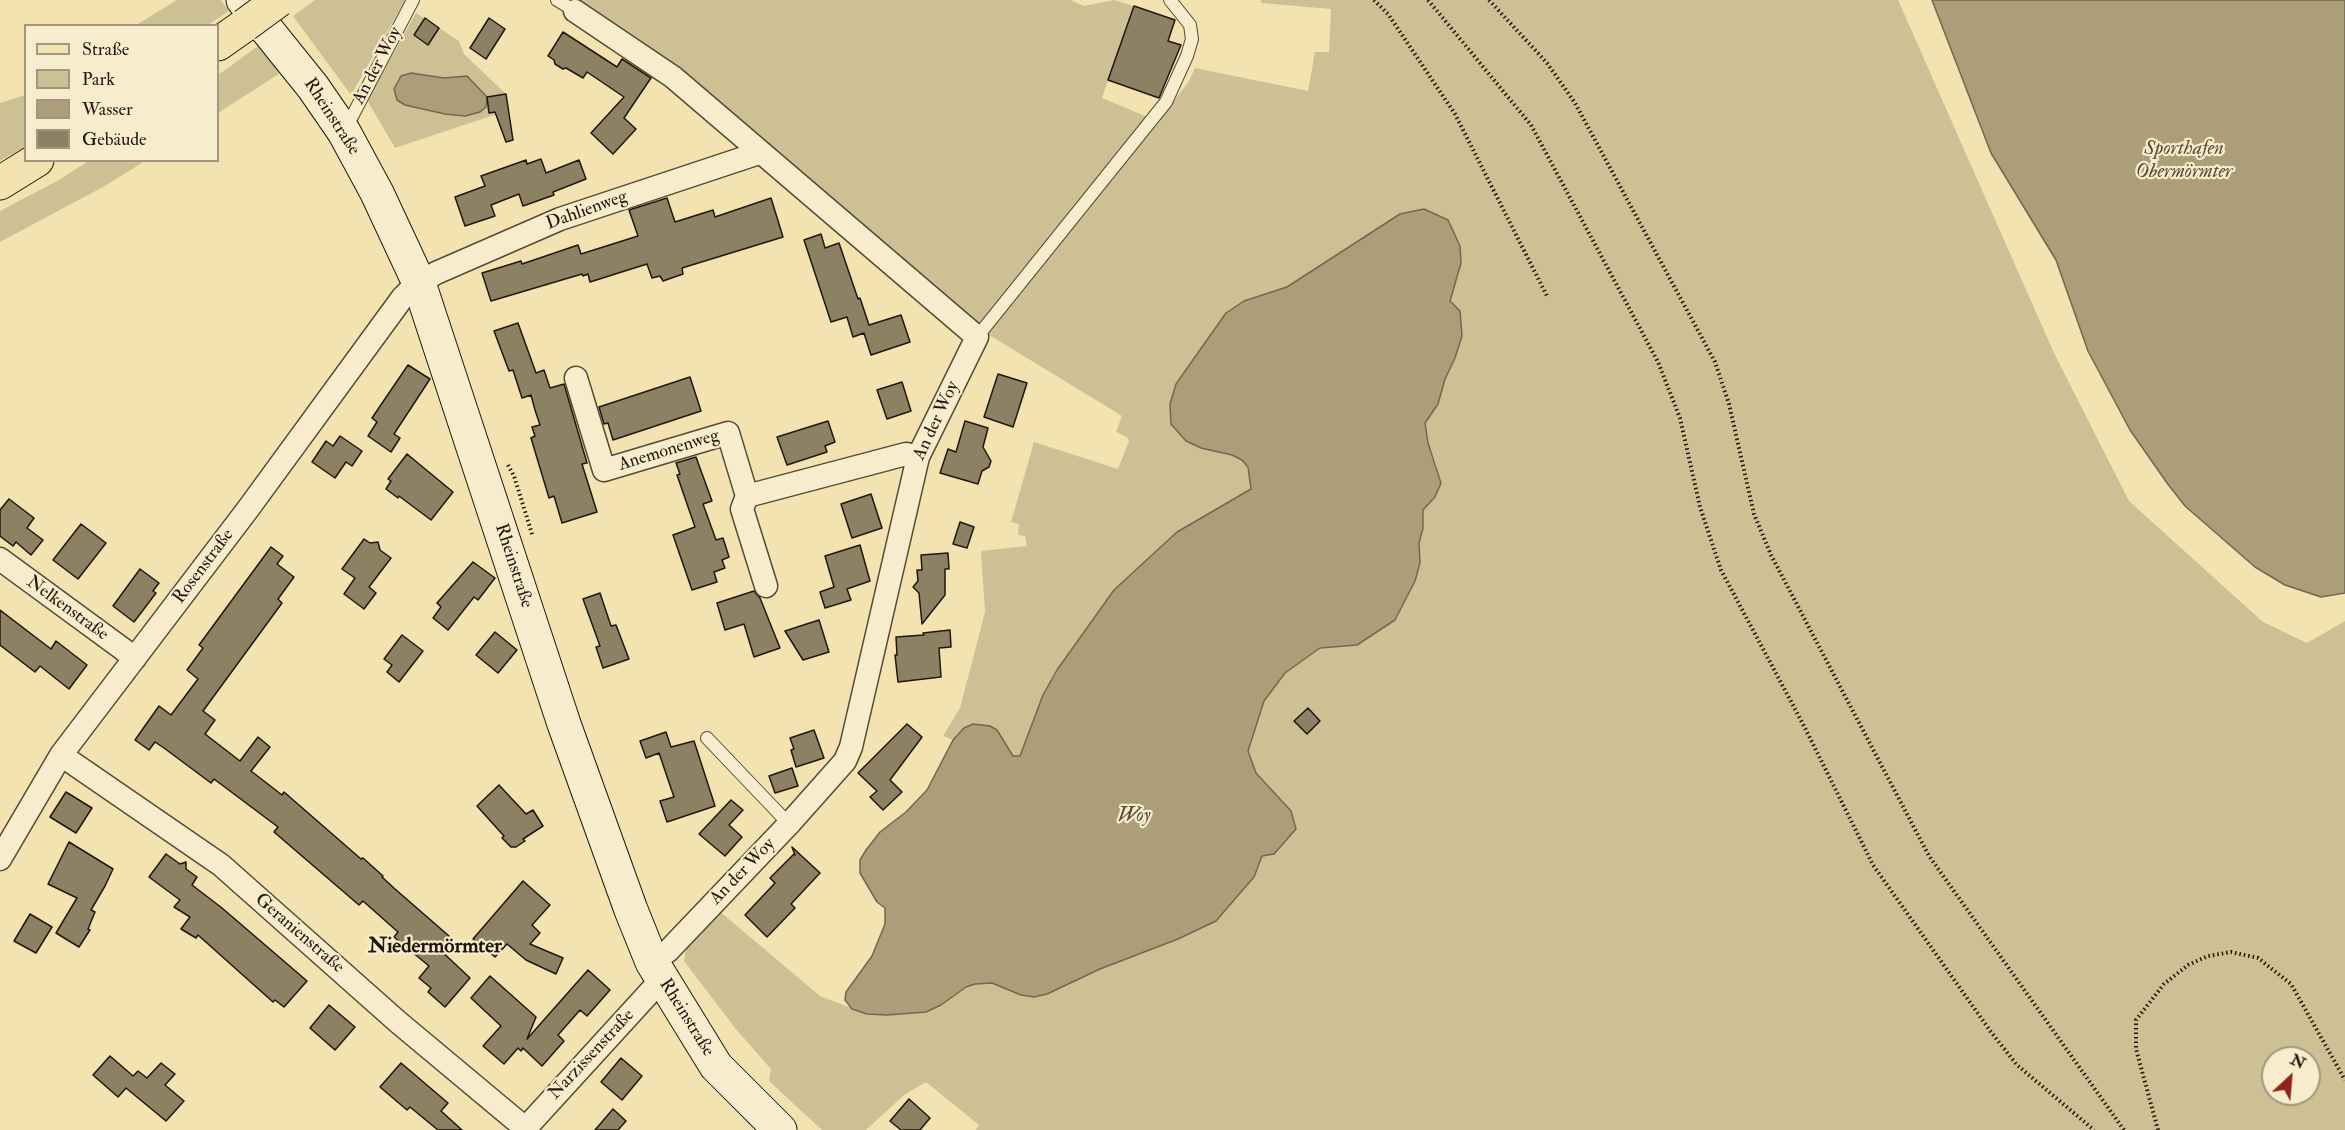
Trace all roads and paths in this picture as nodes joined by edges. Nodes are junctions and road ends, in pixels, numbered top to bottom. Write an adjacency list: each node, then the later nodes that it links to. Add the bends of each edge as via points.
1 (279, 0): 8 (main road, bridge)
2 (413, 0): 10 (lane, An der Woy)
3 (1170, 0): 16 (lane, via 1190,25 1192,39 1166,102)
4 (1374, 0): 15 (path, via 1388,14 1455,114)
5 (1428, 0): 33 (path, via 1531,125 1658,362 1680,418 1700,507 1721,570 1873,865 2017,1065)
6 (1489, 0): 34 (path, via 1547,63 1575,103 1715,362 1729,404 1754,514 1929,856)
7 (566, 6): 11 (street, via 673,77)
8 (244, 12): 9 (main road); 10 (main road, Rheinstraße, via 313,87)
9 (219, 43)
10 (344, 132): 14 (main road, Rheinstraße)
11 (759, 153): 14 (street, Dahlienweg, via 560,219); 16 (street)
12 (23, 163): 13 (main road)
13 (0, 183)
14 (419, 283): 24 (street, Rosenstraße, via 403,297); 29 (main road, Rheinstraße, via 564,724)
15 (1547, 296)
16 (977, 337): 19 (street, An der Woy)
17 (576, 378): 20 (street, Anemonenweg, via 604,470 728,433)
18 (504, 457): 21 (path, via 514,476)
19 (918, 457): 20 (street, via 906,454); 27 (street, An der Woy, via 851,747 838,771)
20 (747, 496): 23 (street, Anemonenweg, via 742,509)
21 (535, 545)
22 (0, 560): 24 (street, Nelkenstraße)
23 (766, 586)
24 (135, 658): 26 (street, Rosenstraße)
25 (707, 738): 27 (lane)
26 (61, 755): 28 (street, Rosenstraße); 31 (street, Geranienstraße, via 220,865)
27 (789, 824): 29 (street, An der Woy, via 668,951)
28 (1, 857)
29 (657, 971): 31 (street, Narzissenstraße); 32 (main road, Rheinstraße, via 716,1066)
30 (2345, 1080): 35 (path, via 2291,984 2258,958 2231,952 2208,956 2188,965 2164,984 2136,1020 2136,1049)
31 (524, 1129)
32 (780, 1130)
33 (2094, 1130)
34 (2124, 1130)
35 (2158, 1130)

